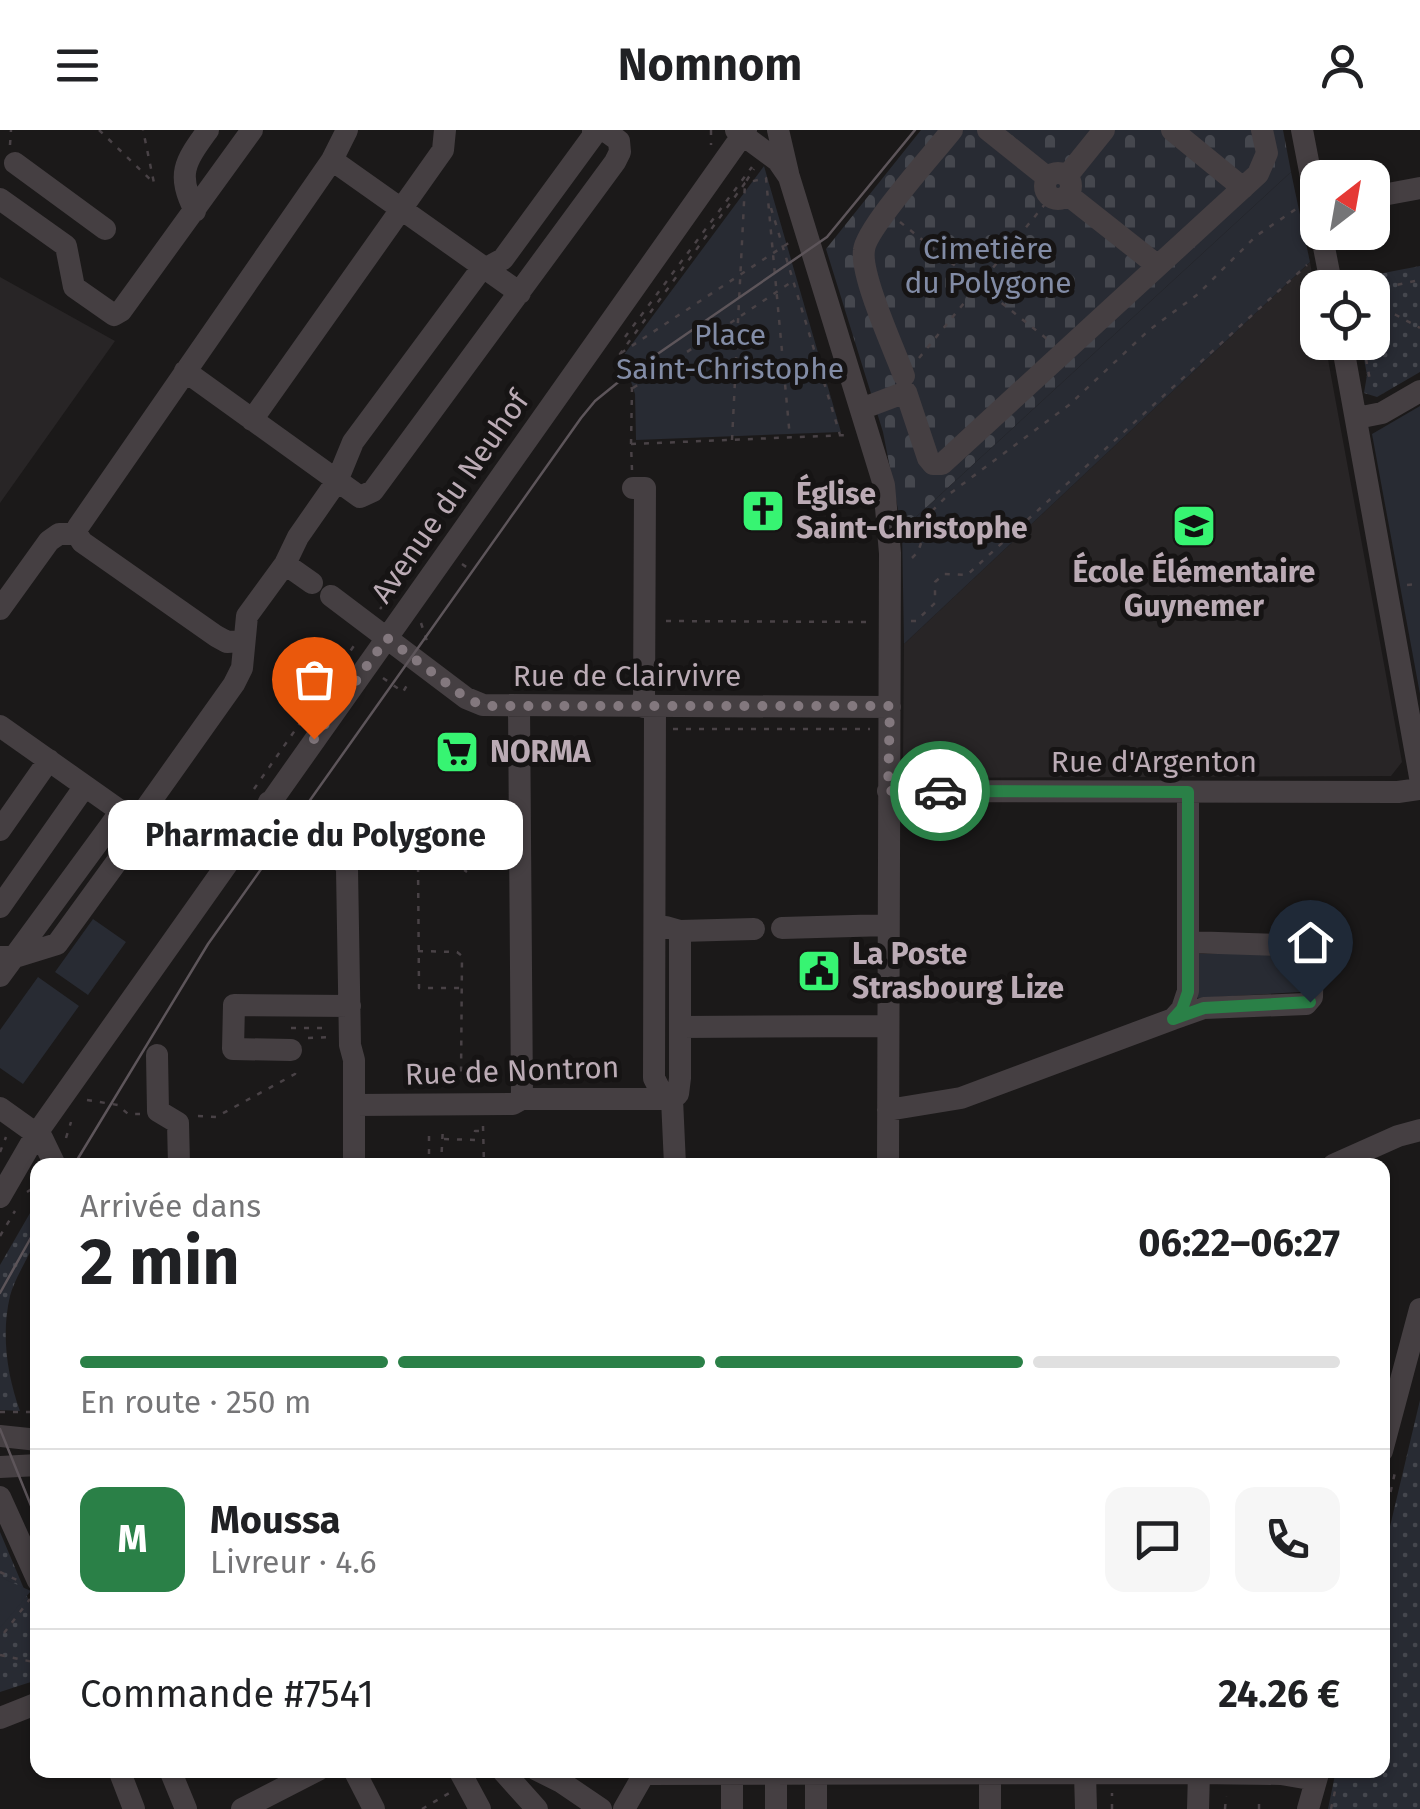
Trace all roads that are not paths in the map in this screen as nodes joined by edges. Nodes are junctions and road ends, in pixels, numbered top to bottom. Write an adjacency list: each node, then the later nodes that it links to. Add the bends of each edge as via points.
1 (208, 130): 25 (street, via 184,170)
2 (252, 130): 25 (street)
3 (347, 130): 15 (street)
4 (445, 130): 24 (street, via 444,150)
5 (594, 130): 29 (street, via 503,259)
6 (604, 130): 30 (street, via 619,141 616,162)
7 (952, 130): 33 (street, via 868,238 864,260)
8 (988, 130): 18 (street)
9 (1104, 130): 18 (street)
10 (1172, 130): 19 (street)
11 (1262, 130): 19 (street, via 1266,160)
12 (1302, 130): 16 (street)
13 (742, 132): 14 (street); 43 (street, Avenue du Neuhof)
14 (771, 140): 37 (street, via 789,177)
15 (332, 160): 24 (street); 32 (street)
16 (1308, 160)
17 (15, 162): 21 (street)
18 (1058, 186): 28 (street)
19 (1244, 188): 28 (street)
20 (1420, 188): 22 (street)
21 (51, 189): 26 (street); 27 (street)
22 (1390, 194)
23 (0, 198): 26 (street)
24 (402, 209): 29 (street); 36 (street)
25 (195, 211): 26 (street, via 121,311 109,314 77,292 66,246)
26 (30, 220)
27 (105, 228)
28 (1158, 266): 37 (street, via 942,464 928,458 906,392)
29 (484, 268): 30 (street); 38 (street, via 353,442)
30 (520, 293): 38 (street, via 374,490 360,498)
31 (1346, 360): 35 (street)
32 (184, 371): 36 (street); 40 (street)
33 (904, 376)
34 (1420, 391): 35 (street, via 1382,413)
35 (1357, 418): 50 (street)
36 (252, 420): 38 (street)
37 (865, 421): 46 (street, via 884,485)
38 (337, 481): 41 (street)
39 (632, 488): 47 (street, via 645,488)
40 (77, 534): 42 (street, via 50,541); 44 (street, via 216,636)
41 (286, 564): 43 (street, Rue de Clairvivre); 44 (street, via 247,616)
42 (0, 609)
43 (387, 638): 45 (street, Rue de Clairvivre, via 474,703); 55 (street, Avenue du Neuhof)
44 (244, 641): 56 (street, via 234,684)
45 (519, 706): 47 (street, Rue de Clairvivre); 73 (street)
46 (890, 706): 47 (street, Rue de Clairvivre); 53 (street)
47 (650, 707): 59 (street)
48 (4, 739): 49 (street)
49 (49, 760): 51 (street); 57 (street)
50 (1420, 777)
51 (85, 786): 56 (street); 58 (street)
52 (1420, 789): 54 (street, Rue d'Argenton)
53 (888, 791): 54 (street, Rue d'Argenton); 60 (street)
54 (1188, 792): 64 (street)
55 (269, 802): 67 (street, via 344,861); 79 (street, Avenue du Neuhof)
56 (128, 817): 65 (street, via 134,838 57,944)
57 (0, 830)
58 (0, 906)
59 (656, 918): 63 (street); 74 (street, via 654,1078)
60 (888, 925): 62 (street); 69 (street)
61 (754, 928): 63 (street)
62 (782, 928)
63 (680, 931): 70 (street)
64 (1188, 942): 68 (street, via 1188,992); 68 (street, via 1307,946 1314,953 1312,997 1306,1004 1204,1008)
65 (7, 957): 66 (street)
66 (0, 976)
67 (350, 1006): 71 (street, via 234,1005 234,1049); 75 (street)
68 (1173, 1019): 76 (street, via 961,1098)
69 (888, 1026): 70 (street); 76 (street)
70 (681, 1027): 74 (street, via 680,1088)
71 (295, 1052)
72 (157, 1054): 81 (street, via 158,1110 178,1123)
73 (522, 1099): 74 (street, Rue de Nontron); 75 (street, Rue de Nontron)
74 (672, 1099): 83 (street)
75 (354, 1105): 82 (street)
76 (888, 1110): 84 (street)
77 (5, 1118): 79 (street)
78 (1420, 1130): 85 (street)
79 (36, 1133): 80 (street); 86 (street, Avenue du Neuhof)
80 (52, 1158)
81 (179, 1158)
82 (354, 1158)
83 (675, 1158)
84 (888, 1158)
85 (1349, 1158)
86 (9, 1202)
87 (1420, 1308): 88 (street)
88 (1390, 1421)
89 (0, 1436): 90 (street)
90 (30, 1439)
91 (30, 1466): 92 (street)
92 (0, 1467)
93 (0, 1497): 94 (street)
94 (30, 1563)
95 (30, 1706): 96 (street)
96 (0, 1718)
97 (121, 1778): 113 (street)
98 (173, 1778): 114 (street)
99 (302, 1778): 115 (street)
100 (358, 1778): 116 (street)
101 (463, 1778): 117 (street)
102 (509, 1778): 118 (street)
103 (554, 1778): 119 (street)
104 (642, 1778): 120 (street)
105 (732, 1778): 112 (street)
106 (776, 1778): 121 (street)
107 (816, 1778): 122 (street)
108 (990, 1778): 123 (street)
109 (1086, 1778): 124 (street)
110 (1198, 1778): 125 (street)
111 (1317, 1778): 126 (street)
112 (732, 1808)
113 (134, 1809)
114 (186, 1809)
115 (242, 1809)
116 (374, 1809)
117 (480, 1809)
118 (536, 1809)
119 (602, 1809)
120 (624, 1809)
121 (776, 1809)
122 (816, 1809)
123 (990, 1809)
124 (1086, 1809)
125 (1198, 1809)
126 (1308, 1809)

